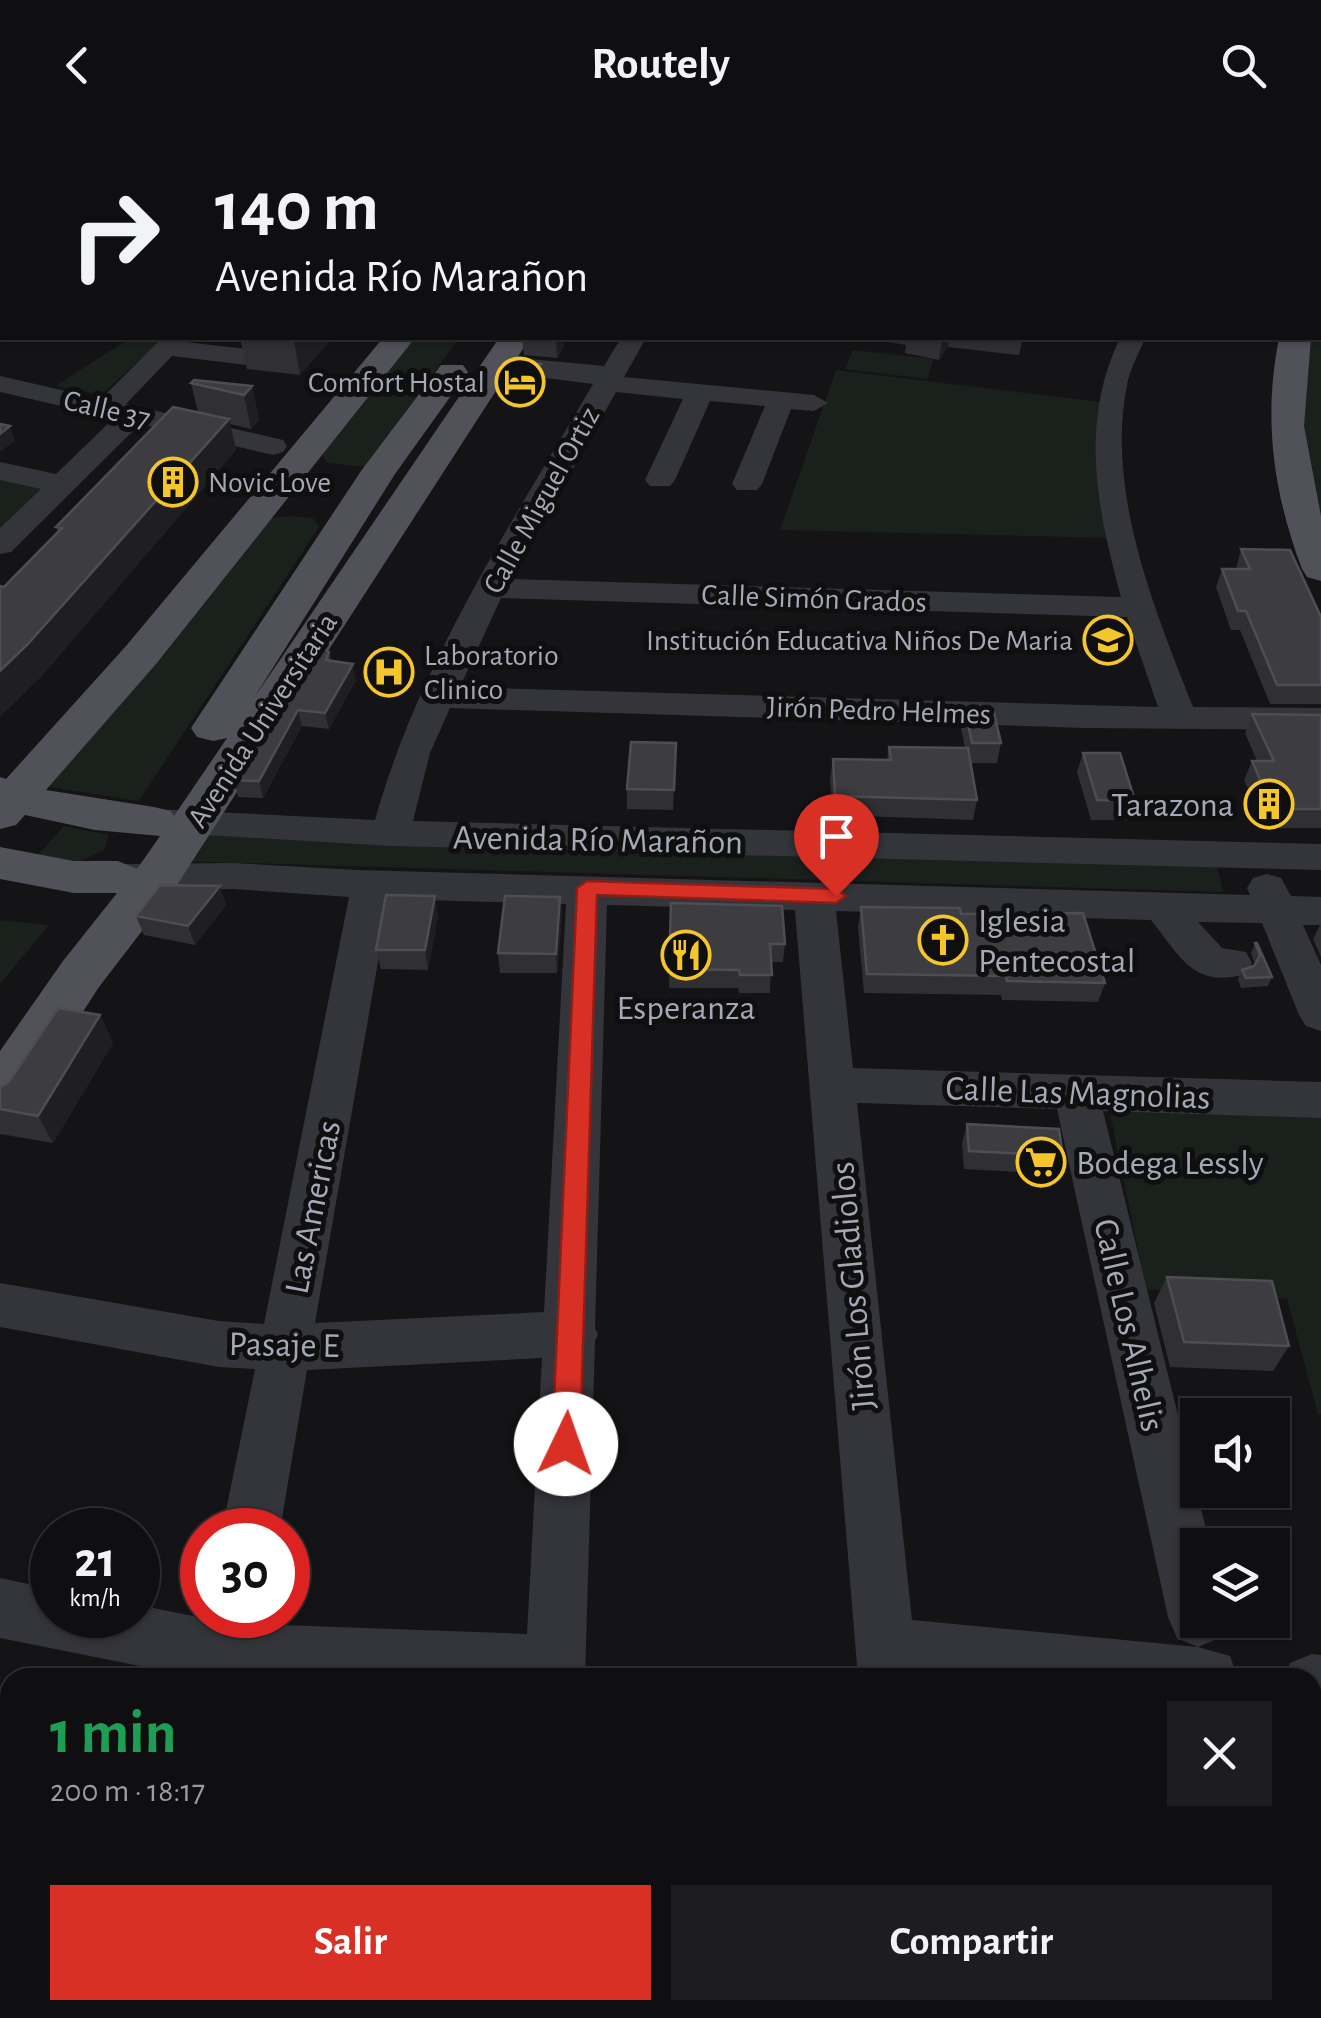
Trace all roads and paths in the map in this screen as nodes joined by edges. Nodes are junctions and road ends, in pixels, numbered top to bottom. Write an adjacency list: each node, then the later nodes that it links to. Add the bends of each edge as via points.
1 (366, 340): 16 (main road)
2 (397, 340): 16 (main road)
3 (631, 340): 9 (street, Calle Miguel Ortiz)
4 (1131, 340): 27 (street, via 1115,378 1110,477)
5 (1295, 340): 25 (main road, via 1284,422 1299,505)
6 (171, 343): 8 (street); 15 (street)
7 (496, 346): 9 (street); 14 (main road, Avenida Universitaria); 18 (main road, Avenida Universitaria)
8 (246, 357)
9 (608, 379): 11 (street); 26 (street, Calle Miguel Ortiz)
10 (0, 384): 15 (street, Calle 37)
11 (700, 392): 12 (street); 19 (street)
12 (781, 400): 13 (street); 21 (street)
13 (814, 404)
14 (471, 407): 18 (main road); 33 (main road, Avenida Universitaria)
15 (120, 412): 16 (street, Calle 37); 20 (street)
16 (288, 453): 18 (main road, via 317,478); 22 (main road); 28 (main road)
17 (0, 471): 20 (street)
18 (379, 471): 23 (main road, Avenida Universitaria)
19 (660, 480)
20 (61, 484): 24 (street)
21 (747, 484)
22 (263, 506): 23 (main road); 28 (main road)
23 (326, 510): 33 (main road, Avenida Universitaria)
24 (0, 545)
25 (1321, 569)
26 (490, 588): 27 (street, Calle Simón Grados); 29 (street, Calle Miguel Ortiz)
27 (1137, 607): 30 (street)
28 (124, 651): 32 (main road)
29 (438, 697): 30 (street, Jirón Pedro Helmes); 34 (street, Calle Miguel Ortiz, via 412,753)
30 (1180, 718): 31 (street, Jirón Pedro Helmes)
31 (1321, 719)
32 (4, 792): 33 (main road, Avenida Río Marañon, via 98,818)
33 (173, 824): 34 (street, Avenida Río Marañon); 38 (main road, Avenida Universitaria)
34 (391, 834): 35 (street, Avenida Río Marañon)
35 (1252, 855): 36 (street, Avenida Río Marañon); 43 (street)
36 (1321, 857)
37 (0, 863): 38 (main road, Avenida Río Marañon, via 74,877)
38 (138, 876): 39 (street, Avenida Río Marañon); 45 (main road, Avenida Universitaria); 48 (main road, Avenida Universitaria)
39 (372, 884): 40 (street, Avenida Río Marañon); 52 (street, Las Americas)
40 (587, 888): 41 (street, Avenida Río Marañon); 51 (street)
41 (814, 894): 42 (street, Avenida Río Marañon); 46 (street, Jirón Los Gladiolos)
42 (1163, 908): 43 (street, Avenida Río Marañon); 43 (street, via 1211,964)
43 (1273, 940): 44 (street)
44 (1321, 1014)
45 (0, 1030)
46 (834, 1085): 47 (street, Calle Las Magnolias); 58 (street, Jirón Los Gladiolos)
47 (1076, 1092): 49 (street, Calle Las Magnolias); 54 (street, Calle Los Alhelis)
48 (0, 1094)
49 (1321, 1100)
50 (0, 1305): 52 (street, Pasaje E, via 219,1344)
51 (572, 1334): 52 (street, Pasaje E); 60 (street)
52 (285, 1348): 53 (street, Las Americas)
53 (255, 1508)
54 (1180, 1540)
55 (0, 1608): 57 (street)
56 (1202, 1638): 62 (street, Calle Los Alhelis)
57 (228, 1649): 59 (street)
58 (886, 1662): 61 (street)
59 (498, 1668)
60 (555, 1668)
61 (1008, 1668)
62 (1208, 1668)

